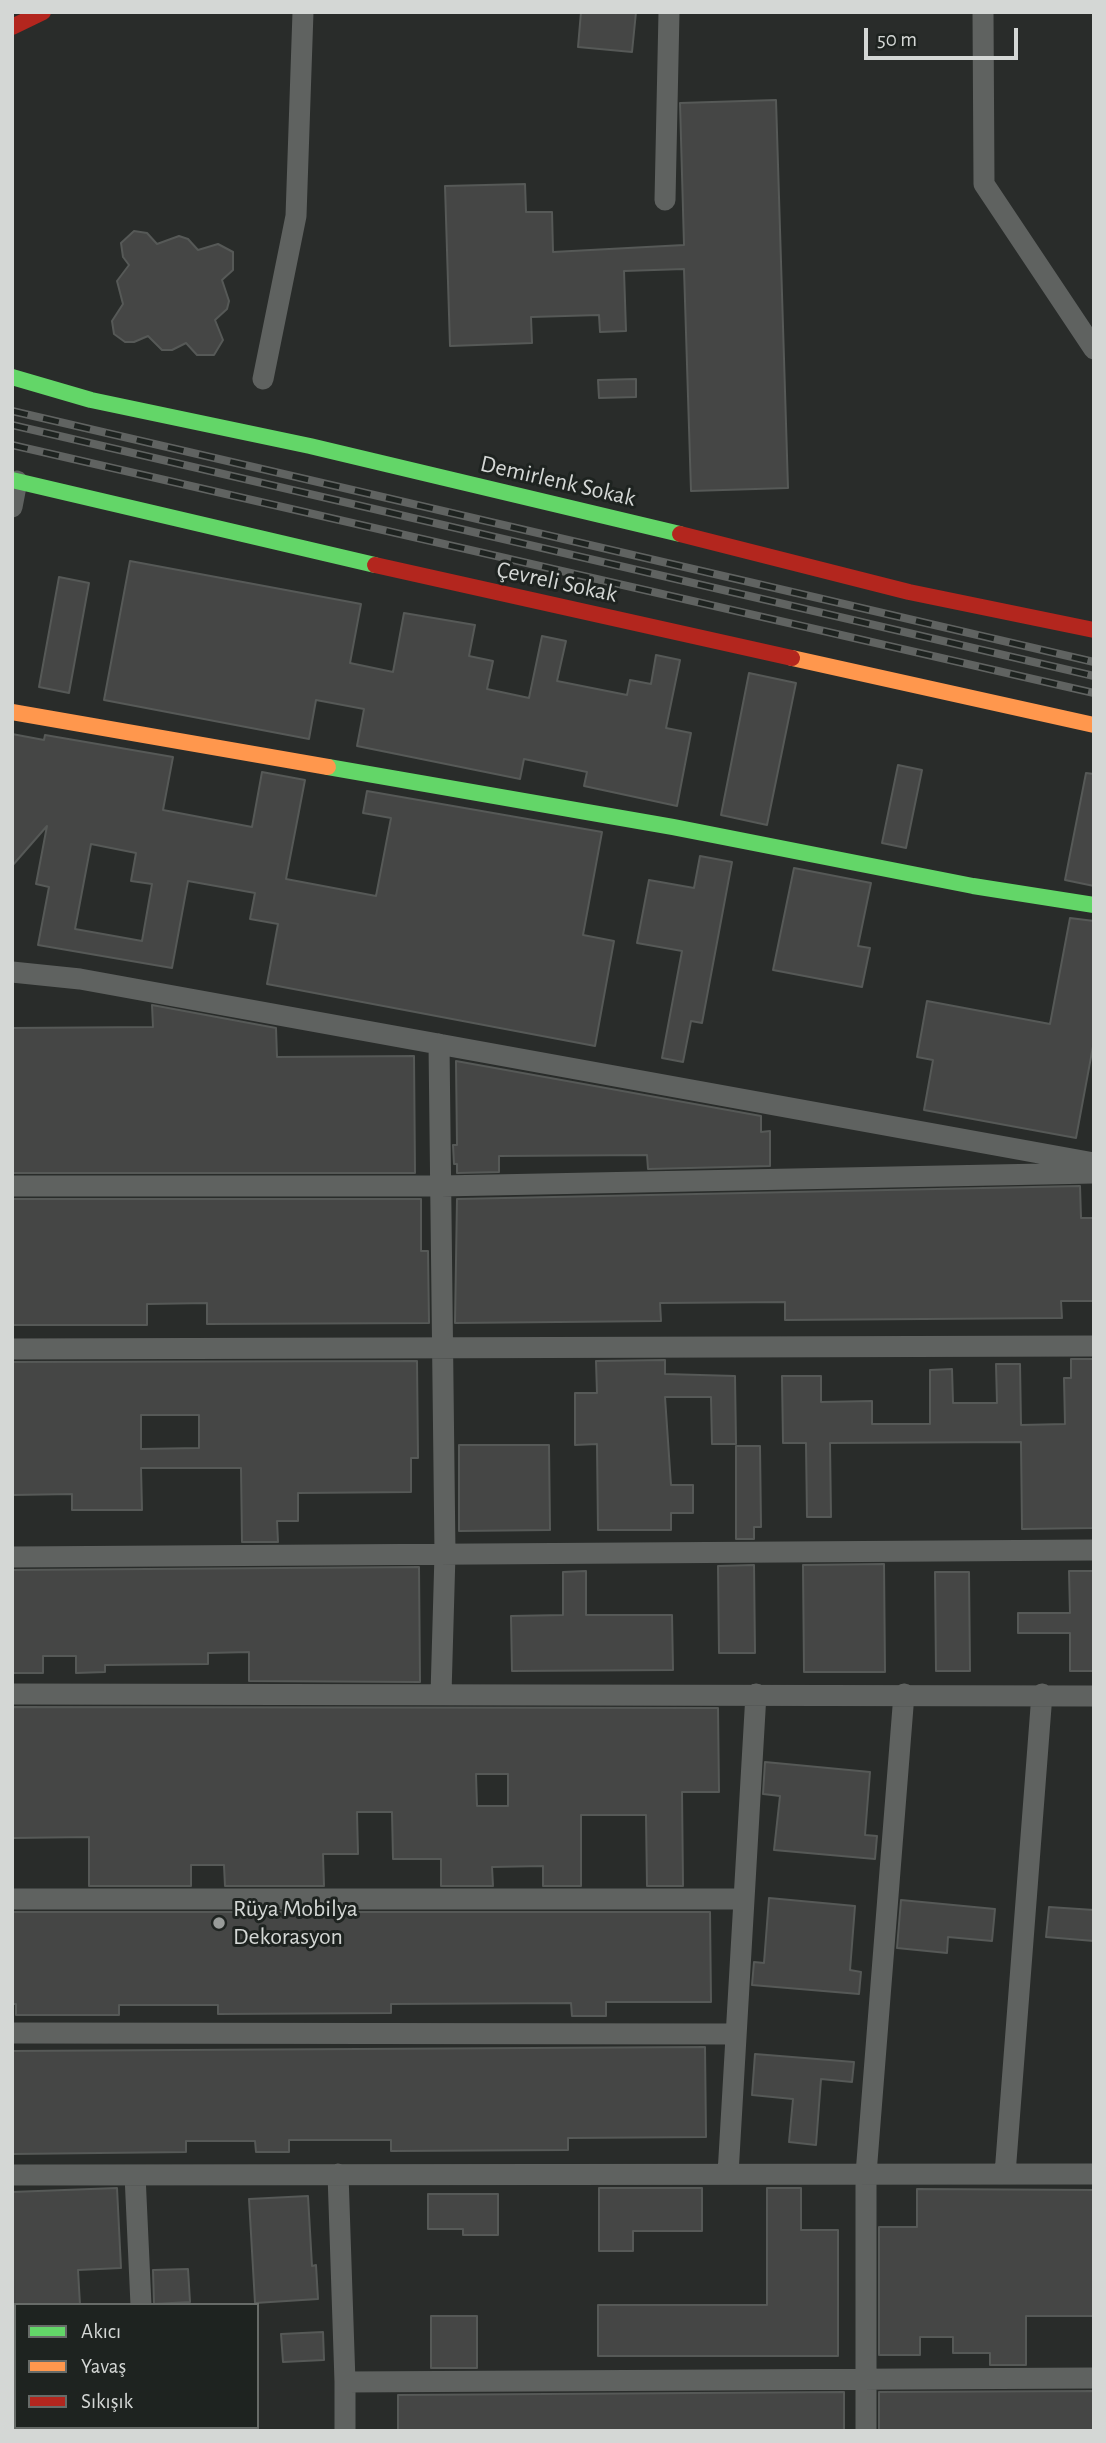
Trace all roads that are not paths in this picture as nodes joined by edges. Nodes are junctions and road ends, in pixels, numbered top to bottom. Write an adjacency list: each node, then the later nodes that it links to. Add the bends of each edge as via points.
1 (43, 12): 5 (main road)
2 (303, 12): 9 (street, via 296,216)
3 (669, 12): 6 (street)
4 (983, 12): 7 (street, via 984,184)
5 (12, 27)
6 (664, 200)
7 (1094, 349)
8 (12, 377): 12 (main road, Demirlenk Sokak, via 91,400 310,446 909,592)
9 (263, 379)
10 (15, 480): 11 (street); 14 (main road, Çevreli Sokak, via 307,551)
11 (12, 507)
12 (1094, 630)
13 (12, 712): 15 (main road)
14 (1094, 725)
15 (1094, 905)
16 (12, 972): 17 (street, via 79,979)
17 (439, 1044): 18 (street); 20 (street)
18 (1094, 1163)
19 (1094, 1173): 20 (street)
20 (441, 1185): 21 (street); 22 (street)
21 (12, 1186)
22 (444, 1346): 23 (street); 24 (street); 26 (street)
23 (1094, 1346)
24 (12, 1349)
25 (1094, 1550): 26 (street)
26 (444, 1554): 27 (street); 29 (street)
27 (12, 1557)
28 (12, 1694): 29 (street)
29 (440, 1694): 30 (street)
30 (756, 1694): 31 (street); 35 (street)
31 (904, 1694): 32 (street); 39 (street)
32 (1042, 1694): 33 (street); 40 (street)
33 (1094, 1696)
34 (12, 1899): 35 (street)
35 (742, 1899): 37 (street)
36 (12, 2032): 37 (street)
37 (736, 2034): 38 (street)
38 (728, 2174): 39 (street); 44 (street)
39 (866, 2174): 40 (street); 47 (street)
40 (1005, 2174): 41 (street)
41 (1094, 2174)
42 (12, 2175): 43 (street)
43 (135, 2175): 44 (street); 45 (street)
44 (338, 2175): 48 (street)
45 (141, 2303)
46 (1094, 2378): 47 (street)
47 (866, 2381): 48 (street); 50 (street)
48 (345, 2382): 49 (street)
49 (345, 2431)
50 (866, 2431)

